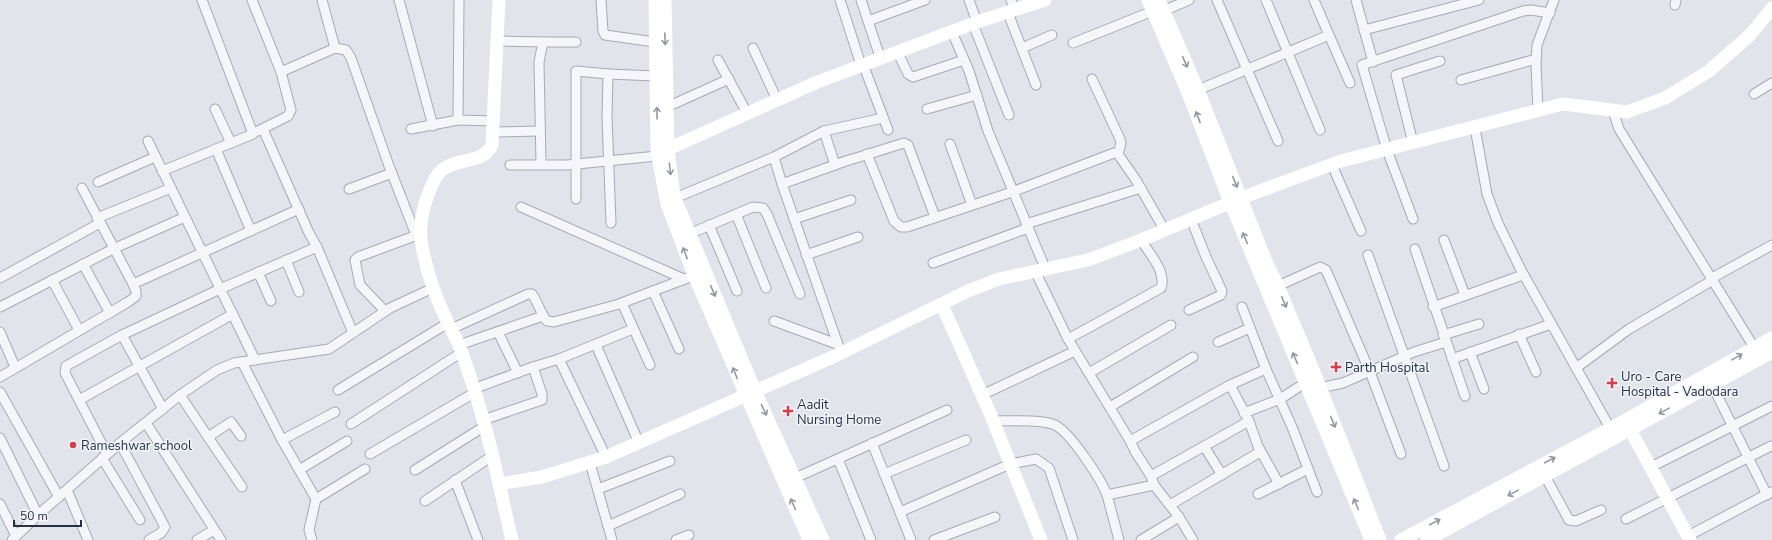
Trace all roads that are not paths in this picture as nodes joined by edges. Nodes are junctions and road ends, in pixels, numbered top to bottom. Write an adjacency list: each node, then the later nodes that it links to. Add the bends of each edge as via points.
1 (202, 0): 81 (street)
2 (252, 0): 50 (street)
3 (322, 0): 37 (street)
4 (399, 0): 72 (street)
5 (459, 0): 71 (street)
6 (499, 0): 32 (street)
7 (601, 0): 35 (street, via 602,31 605,35)
8 (655, 0): 35 (street)
9 (665, 0): 63 (street, one-way to 63)
10 (840, 0): 48 (street)
11 (861, 0): 26 (street)
12 (925, 0): 26 (street)
13 (970, 0): 27 (street)
14 (1045, 0): 23 (street)
15 (1189, 0): 22 (street)
16 (1217, 0): 49 (street)
17 (1266, 0): 41 (street)
18 (1314, 0): 31 (street)
19 (1356, 0): 28 (street)
20 (1479, 0): 28 (street)
21 (1554, 0): 25 (street)
22 (1156, 6): 36 (street); 59 (street, one-way to 59); 112 (street, one-way to 22, via 1187,90)
23 (1011, 8): 27 (street); 39 (street)
24 (1772, 8): 67 (street, via 1750,35 1709,71 1665,98 1627,112)
25 (1550, 13): 43 (street, via 1537,45); 47 (street, via 1523,11)
26 (868, 21): 42 (street)
27 (975, 23): 29 (street); 69 (street)
28 (1364, 30): 47 (street)
29 (952, 32): 40 (street); 45 (street)
30 (1052, 35): 39 (street)
31 (1329, 35): 41 (street); 56 (street)
32 (498, 41): 33 (street); 73 (street)
33 (543, 42): 34 (street); 79 (street, via 539,62)
34 (576, 42)
35 (655, 42): 52 (street)
36 (1073, 43)
37 (335, 48): 50 (street); 101 (street, via 346,50 351,58)
38 (753, 48): 62 (street)
39 (1022, 48): 58 (street)
40 (897, 51): 42 (street); 45 (street, via 908,74 913,77)
41 (1287, 52): 49 (street); 78 (street)
42 (880, 57): 48 (street)
43 (1536, 59): 55 (street); 66 (street)
44 (718, 60): 54 (street)
45 (964, 60): 61 (street)
46 (1440, 61): 85 (street, via 1396,75)
47 (1373, 62): 88 (street, via 1362,65)
48 (862, 64): 62 (street); 70 (street)
49 (1247, 70): 59 (street); 83 (street)
50 (280, 72): 75 (street, via 292,110)
51 (608, 74): 52 (street); 94 (street); 96 (street, via 576,71)
52 (655, 76): 89 (street, one-way to 52)
53 (1092, 79): 91 (street, via 1120,139)
54 (729, 80): 63 (street); 68 (street)
55 (1461, 80)
56 (1350, 83)
57 (1772, 83): 60 (street)
58 (1036, 85)
59 (1198, 90): 112 (street, one-way to 112)
60 (1754, 94)
61 (977, 95): 65 (street); 108 (street)
62 (777, 100): 68 (street)
63 (667, 108): 89 (street)
64 (215, 109): 84 (street)
65 (927, 109)
66 (1538, 111): 67 (street, via 1563,104); 74 (street)
67 (1613, 111): 149 (street, via 1619,129)
68 (747, 113): 89 (street)
69 (1009, 115)
70 (884, 118): 77 (street); 80 (street)
71 (458, 120): 72 (street); 73 (street)
72 (433, 126): 76 (street)
73 (494, 127): 79 (street); 130 (street, via 492,145 486,154 442,170 429,191)
74 (1475, 128): 85 (street); 146 (street, via 1487,194)
75 (263, 129): 81 (street); 115 (street)
76 (410, 129)
77 (888, 130)
78 (1320, 130)
79 (540, 131): 95 (street)
80 (824, 131): 93 (street); 98 (street)
81 (253, 134): 84 (street)
82 (148, 141): 92 (street)
83 (1278, 141)
84 (231, 143): 87 (street)
85 (1413, 143): 88 (street)
86 (950, 144): 113 (street)
87 (216, 149): 100 (street); 127 (street)
88 (1387, 150): 99 (street); 119 (street)
89 (661, 152): 94 (street); 109 (street, one-way to 109); 147 (street, one-way to 89, via 667,204)
90 (868, 154): 98 (street); 118 (street, via 897,225 907,226); 118 (street, via 906,143)
91 (1118, 154): 106 (street); 108 (street, via 1114,153)
92 (155, 157): 100 (street); 102 (street)
93 (774, 157): 103 (street); 109 (street)
94 (609, 162): 96 (street); 123 (street)
95 (541, 164): 96 (street); 97 (street)
96 (575, 164): 110 (street)
97 (510, 165)
98 (835, 165): 103 (street)
99 (1332, 165): 112 (street); 128 (street)
100 (162, 171): 105 (street)
101 (392, 173): 107 (street); 130 (street)
102 (98, 182)
103 (782, 184): 120 (street)
104 (82, 188): 122 (street)
105 (171, 188): 117 (street); 122 (street)
106 (1141, 188): 125 (street); 126 (street)
107 (349, 189)
108 (1012, 192): 113 (street); 125 (street)
109 (674, 198): 129 (street)
110 (576, 199)
111 (851, 200): 120 (street)
112 (1235, 200): 121 (street); 152 (street); 214 (street, one-way to 112)
113 (972, 205): 118 (street)
114 (521, 207): 147 (street)
115 (299, 209): 127 (street); 135 (street)
116 (736, 214): 124 (street); 155 (street); 159 (street, via 753,207 763,208)
117 (185, 217): 136 (street); 138 (street)
118 (935, 217)
119 (1413, 218)
120 (794, 219): 139 (street)
121 (1191, 219): 126 (street); 167 (street, via 1222,291 1221,295)
122 (99, 220): 136 (street); 148 (street)
123 (611, 223)
124 (709, 226): 129 (street); 157 (street)
125 (1027, 226): 142 (street); 144 (street)
126 (1164, 229): 132 (street)
127 (251, 231): 138 (street)
128 (1361, 231)
129 (689, 234): 147 (street)
130 (418, 235): 154 (street); 168 (street, via 355,260 360,284)
131 (858, 237): 139 (street)
132 (1141, 240): 144 (street, via 1088,260); 186 (street, via 1161,274 1162,288)
133 (1444, 240): 160 (street)
134 (1772, 245): 149 (street)
135 (317, 247): 141 (street); 182 (street)
136 (114, 248): 143 (street); 151 (street)
137 (1415, 249): 164 (street)
138 (203, 253): 151 (street); 153 (street)
139 (806, 255): 191 (street)
140 (1368, 255): 197 (street)
141 (286, 260): 145 (street); 158 (street)
142 (933, 263)
143 (83, 264): 150 (street); 169 (street)
144 (1040, 270): 163 (street, via 998,279); 186 (street)
145 (258, 272): 153 (street); 161 (street)
146 (1523, 274): 160 (street); 174 (street)
147 (694, 275): 156 (street); 222 (street)
148 (0, 278)
149 (1712, 279): 196 (street); 207 (street, via 1629,329)
150 (52, 280): 165 (street); 179 (street)
151 (133, 284): 169 (street, via 136,296)
152 (1278, 286): 209 (street, via 1320,267 1326,270); 217 (street, one-way to 217)
153 (220, 288): 170 (street); 184 (street)
154 (433, 288): 168 (street); 176 (street)
155 (766, 288)
156 (653, 291): 162 (street); 190 (street)
157 (737, 291)
158 (298, 292)
159 (800, 294)
160 (1465, 295): 164 (street)
161 (271, 301)
162 (622, 303): 171 (street, via 554,322 547,321); 178 (street)
163 (942, 305): 191 (street); 224 (street)
164 (1433, 306): 187 (street)
165 (0, 307)
166 (1242, 307): 177 (street)
167 (1189, 310)
168 (385, 311): 182 (street)
169 (110, 313): 179 (street)
170 (233, 314): 201 (street); 204 (street)
171 (543, 316): 176 (street, via 532,294 528,294); 181 (street)
172 (774, 321): 191 (street, via 834,343)
173 (1479, 324): 187 (street)
174 (1551, 324): 183 (street); 207 (street)
175 (1171, 325): 212 (street)
176 (450, 326): 192 (street); 219 (street)
177 (1250, 328): 188 (street); 208 (street)
178 (633, 329): 189 (street); 203 (street)
179 (79, 330): 205 (street)
180 (0, 332): 205 (street)
181 (498, 332): 192 (street); 211 (street)
182 (353, 333): 201 (street, via 324,350)
183 (1520, 334): 194 (street); 210 (street)
184 (122, 335): 204 (street); 227 (street, via 66,366 65,374)
185 (1772, 338): 196 (street)
186 (1068, 339): 193 (street)
187 (1445, 339): 197 (street); 200 (street)
188 (1218, 342)
189 (596, 344): 199 (street); 249 (street)
190 (679, 348)
191 (839, 348): 222 (street)
192 (460, 349): 220 (street); 237 (street)
193 (1075, 351): 212 (street); 224 (street)
194 (1470, 352): 200 (street); 218 (street)
195 (1772, 352): 196 (street)
196 (1758, 353): 216 (street); 238 (street, one-way to 196)
197 (1405, 356): 209 (street); 264 (street)
198 (1193, 357): 229 (street)
199 (559, 359): 206 (street); 258 (street)
200 (1452, 359): 225 (street)
201 (255, 360): 202 (street)
202 (242, 362): 223 (street, via 217,370); 244 (street)
203 (650, 365)
204 (139, 366): 227 (street); 230 (street)
205 (15, 367): 213 (street)
206 (532, 367): 211 (street); 236 (street, via 542,400)
207 (1576, 368): 240 (street)
208 (1266, 369): 215 (street); 226 (street)
209 (1370, 372): 217 (street, via 1343,383); 255 (street)
210 (1536, 372)
211 (518, 373): 220 (street)
212 (1089, 373): 229 (street)
213 (0, 377)
214 (1305, 384): 226 (street); 323 (street, one-way to 214)
215 (1230, 385): 233 (street); 247 (street)
216 (1712, 385): 238 (street, one-way to 238); 239 (street)
217 (1319, 388): 324 (street, one-way to 324)
218 (1484, 389)
219 (338, 390)
220 (474, 391): 236 (street); 254 (street)
221 (0, 392): 286 (street)
222 (750, 393): 249 (street); 273 (street, one-way to 273); 313 (street, one-way to 222)
223 (180, 395): 230 (street); 243 (street)
224 (982, 395): 234 (street)
225 (1465, 396)
226 (1280, 399): 233 (street); 267 (street)
227 (79, 400): 256 (street)
228 (1772, 406): 239 (street)
229 (1110, 407): 247 (street)
230 (163, 409): 235 (street)
231 (947, 410): 250 (street)
232 (334, 412): 244 (street)
233 (1247, 417): 251 (street); 253 (street)
234 (994, 421): 263 (street); 285 (street, via 1045,422 1054,425 1067,436 1097,476)
235 (146, 423): 248 (street); 300 (street)
236 (484, 423): 257 (street); 269 (street)
237 (352, 424)
238 (1628, 425): 240 (street); 265 (street); 272 (street)
239 (1733, 425): 259 (street); 265 (street)
240 (1610, 428): 325 (street, one-way to 240)
241 (241, 436): 243 (street, via 231,422)
242 (0, 438): 294 (street)
243 (208, 438): 278 (street)
244 (282, 440): 268 (street)
245 (966, 440): 270 (street)
246 (347, 441): 268 (street)
247 (1130, 441): 275 (street)
248 (120, 443): 256 (street); 305 (street, via 165,527 161,533)
249 (639, 443): 258 (street)
250 (872, 443): 260 (street); 270 (street)
251 (1204, 446): 271 (street); 275 (street)
252 (1772, 446): 259 (street)
253 (1259, 448): 271 (street, via 1258,454); 277 (street)
254 (370, 454)
255 (1401, 454)
256 (105, 456): 280 (street); 298 (street)
257 (492, 456): 274 (street); 276 (street)
258 (606, 458): 262 (street)
259 (1749, 458): 282 (street); 288 (street)
260 (838, 459): 273 (street); 315 (street)
261 (670, 461): 279 (street)
262 (590, 463): 276 (street, via 542,477); 279 (street)
263 (1010, 464): 293 (street); 318 (street); 319 (street, via 1036,459 1049,468)
264 (1444, 466)
265 (1651, 467): 288 (street)
266 (365, 469): 287 (street)
267 (1308, 469): 277 (street); 281 (street)
268 (299, 470): 287 (street)
269 (415, 470)
270 (884, 474): 293 (street)
271 (1222, 475): 291 (street)
272 (1545, 476): 292 (street, via 1569,520 1576,521); 326 (street, one-way to 326)
273 (795, 478): 314 (street)
274 (455, 480): 289 (street); 309 (street)
275 (1152, 480): 285 (street); 291 (street)
276 (499, 484): 310 (street)
277 (1279, 484): 284 (street)
278 (242, 487)
279 (598, 489): 299 (street)
280 (67, 490): 286 (street); 304 (street)
281 (1317, 492)
282 (1770, 493): 303 (street)
283 (680, 494): 299 (street)
284 (1258, 494)
285 (1107, 495): 320 (street)
286 (58, 497): 294 (street)
287 (316, 499): 308 (street, via 309,530)
288 (1668, 499): 297 (street); 303 (street)
289 (425, 501)
290 (0, 504): 302 (street)
291 (1170, 505): 296 (street)
292 (1601, 510)
293 (900, 512): 316 (street)
294 (38, 515): 302 (street)
295 (995, 517): 317 (street)
296 (1179, 517): 321 (street); 322 (street)
297 (1626, 519)
298 (140, 520)
299 (608, 526): 311 (street)
300 (214, 530): 306 (street); 307 (street)
301 (689, 534): 312 (street)
302 (14, 538)
303 (1689, 538)
304 (88, 540)
305 (149, 540)
306 (197, 540)
307 (221, 540)
308 (312, 540)
309 (478, 540)
310 (512, 540)
311 (612, 540)
312 (676, 540)
313 (809, 540)
314 (823, 540)
315 (871, 540)
316 (911, 540)
317 (934, 540)
318 (1041, 540)
319 (1074, 540)
320 (1119, 540)
321 (1142, 540)
322 (1194, 540)
323 (1371, 540)
324 (1380, 540)
325 (1401, 540)
326 (1427, 540)

